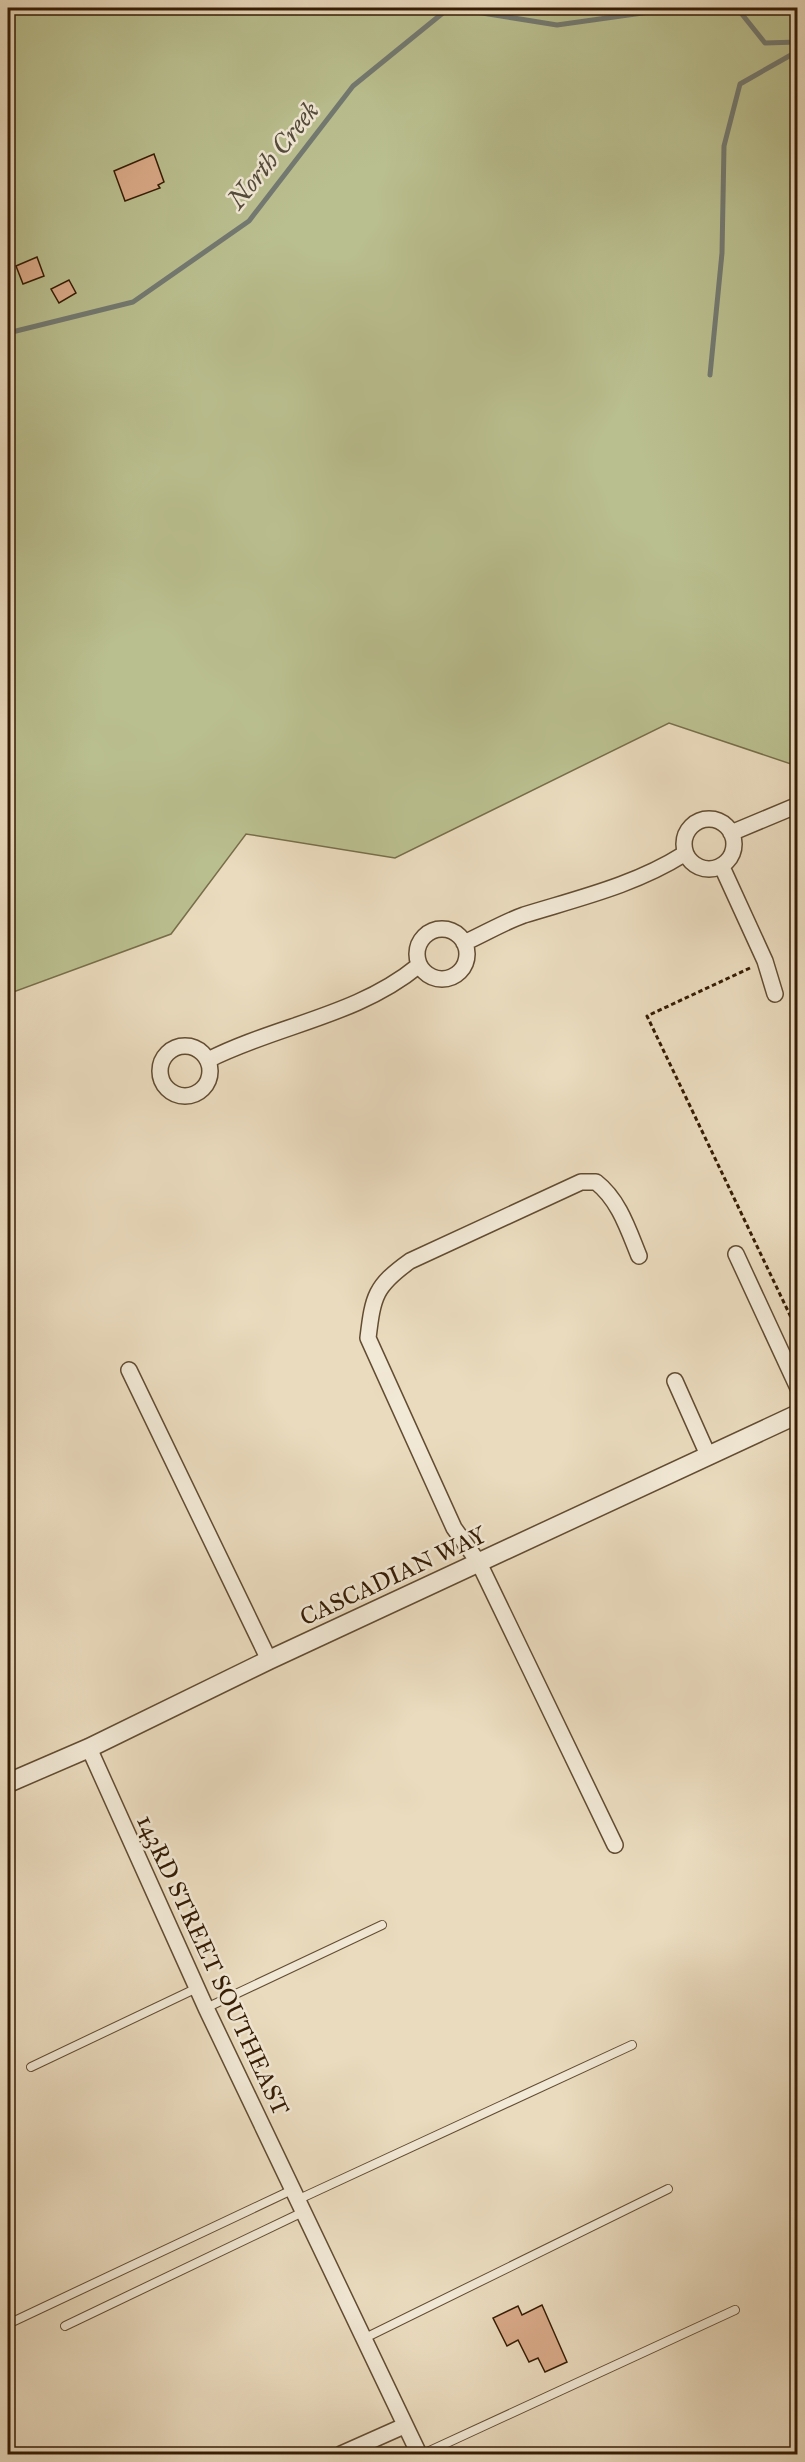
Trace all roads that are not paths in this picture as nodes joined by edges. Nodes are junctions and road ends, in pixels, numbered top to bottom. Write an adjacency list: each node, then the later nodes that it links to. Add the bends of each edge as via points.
1 (798, 805): 2 (street)
2 (731, 833): 3 (street, via 719,821 702,820 688,829); 4 (street, via 734,848)
3 (684, 854): 4 (street, via 696,867); 5 (street, via 632,881 521,916)
4 (722, 867): 7 (street, via 765,961)
5 (465, 943): 6 (street, via 467,958 453,977 437,979); 6 (street, via 452,930 435,929 421,939)
6 (418, 966): 8 (street, via 380,993 239,1044)
7 (775, 994)
8 (208, 1060)
9 (736, 1254): 13 (street)
10 (639, 1256): 16 (street, via 608,1191 596,1182 580,1182 410,1261 385,1279 372,1306 368,1338 454,1528)
11 (129, 1370): 17 (street)
12 (675, 1381): 15 (street)
13 (798, 1388)
14 (798, 1413): 15 (street, CASCADIAN WAY)
15 (708, 1455): 16 (street, CASCADIAN WAY)
16 (479, 1563): 17 (street, CASCADIAN WAY); 20 (street)
17 (269, 1660): 18 (street, CASCADIAN WAY)
18 (89, 1748): 19 (street, CASCADIAN WAY); 22 (street, 143RD STREET SOUTHEAST)
19 (8, 1783)
20 (615, 1845)
21 (382, 1925): 23 (lane)
22 (197, 1988): 23 (street, 143RD STREET SOUTHEAST); 25 (lane)
23 (206, 2008): 27 (street, 143RD STREET SOUTHEAST)
24 (632, 2046): 27 (lane)
25 (31, 2067)
26 (668, 2189): 31 (lane)
27 (297, 2201): 29 (lane); 30 (lane); 31 (street, 143RD STREET SOUTHEAST)
28 (735, 2310): 34 (lane)
29 (8, 2324)
30 (65, 2326)
31 (363, 2339): 32 (street, 143RD STREET SOUTHEAST)
32 (404, 2426): 33 (street); 34 (street, 143RD STREET SOUTHEAST)
33 (341, 2454)
34 (421, 2454)

